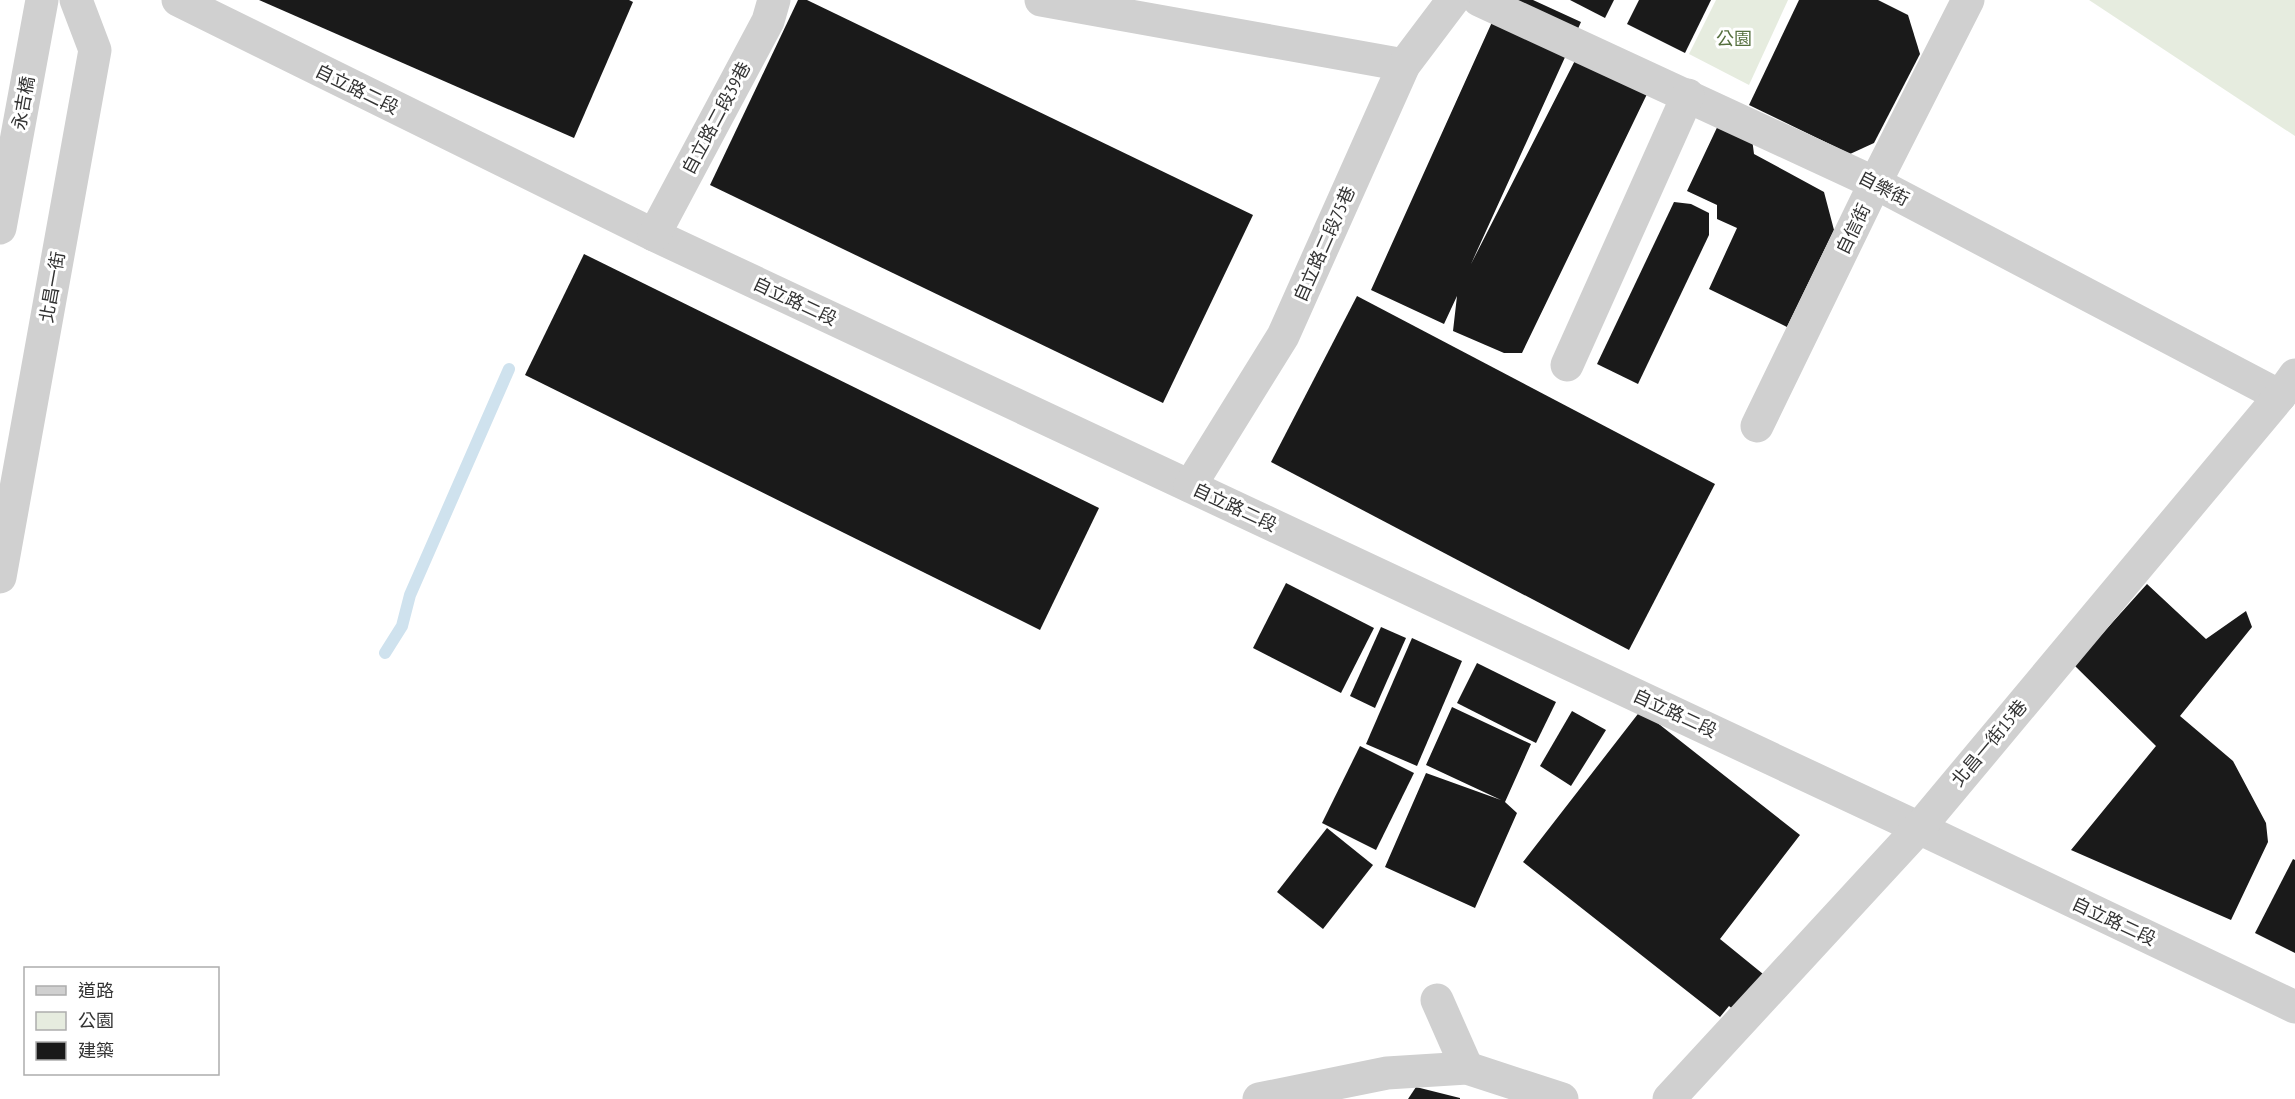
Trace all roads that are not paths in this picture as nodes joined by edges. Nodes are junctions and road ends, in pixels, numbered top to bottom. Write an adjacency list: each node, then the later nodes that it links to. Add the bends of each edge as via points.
1 (42, 0): 12 (street, 永吉橋)
2 (76, 0): 18 (street, 北昌一街, via 95,50)
3 (178, 0): 13 (street, 自立路二段)
4 (774, 0): 13 (street, 自立路二段39巷, via 768,21)
5 (1041, 0): 9 (street)
6 (1453, 0): 9 (street, 自立路二段75巷)
7 (1479, 0): 10 (street, 自樂街)
8 (1968, 0): 11 (street, 自信街)
9 (1404, 65): 17 (street, 自立路二段75巷, via 1283,336)
10 (1688, 95): 11 (street, 自樂街); 14 (street)
11 (1875, 183): 15 (street, 自樂街); 16 (street, 自信街)
12 (0, 228)
13 (654, 235): 17 (street, 自立路二段)
14 (1567, 365)
15 (2287, 386): 19 (street, 北昌一街15巷)
16 (1757, 426)
17 (1190, 486): 19 (street, 自立路二段)
18 (0, 577)
19 (1919, 828): 21 (street, 自立路二段); 25 (street, 北昌一街15巷)
20 (1437, 1000): 22 (street)
21 (2295, 1007)
22 (1467, 1068): 23 (street, via 1386,1073); 24 (street)
23 (1259, 1099)
24 (1562, 1099)
25 (1669, 1099)

